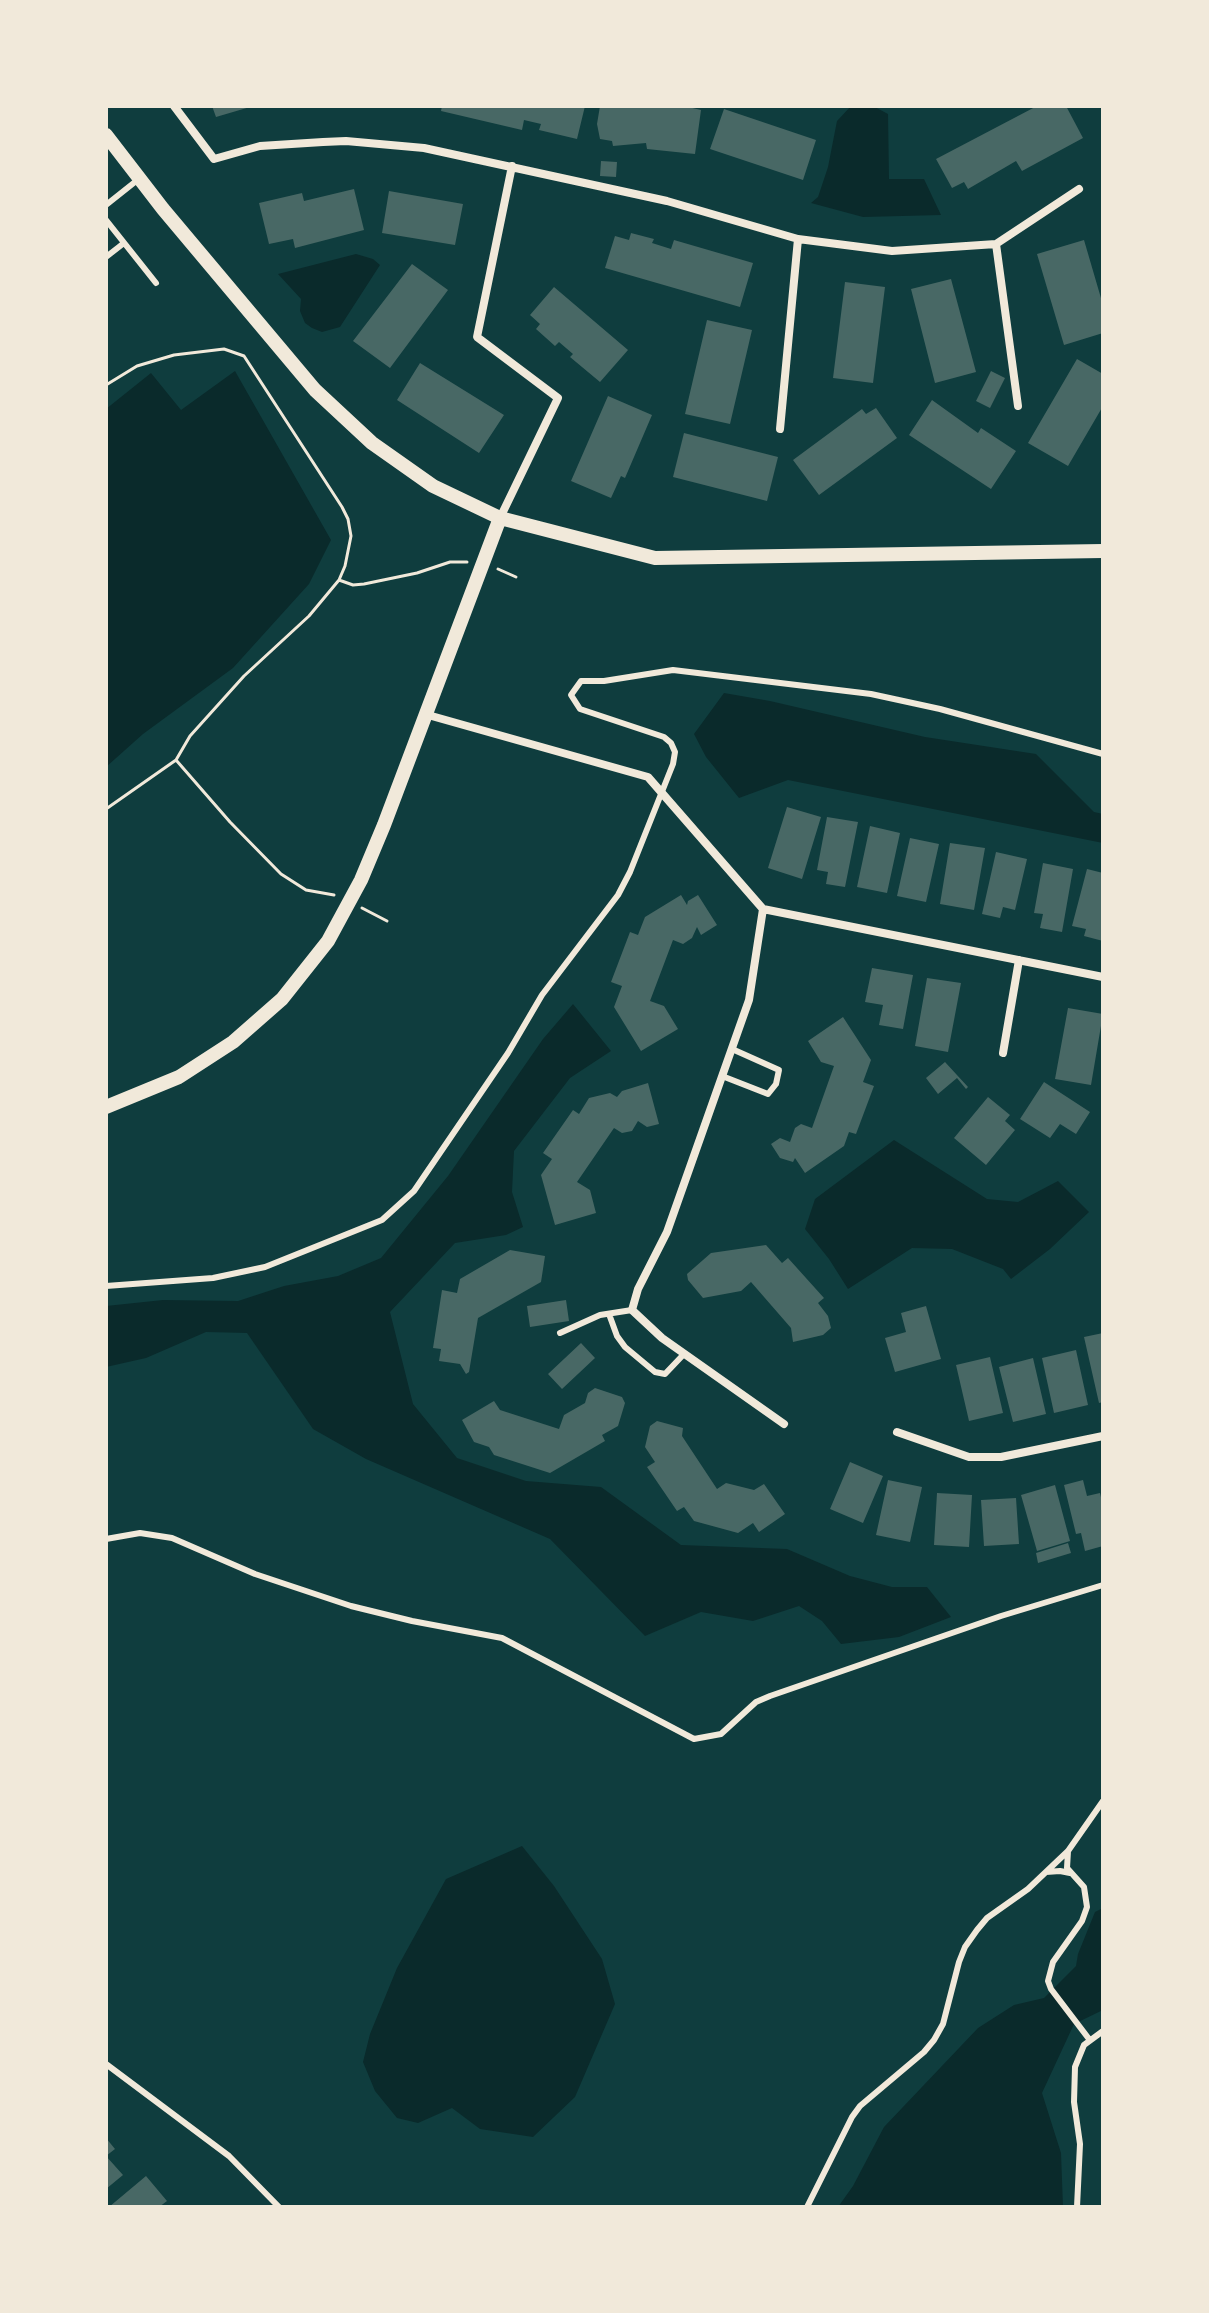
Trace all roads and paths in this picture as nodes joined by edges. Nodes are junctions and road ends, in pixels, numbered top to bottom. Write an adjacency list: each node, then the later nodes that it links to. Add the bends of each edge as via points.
1 (174, 106): 3 (street, via 214,159 260,146 346,141 424,148)
2 (106, 135): 4 (street)
3 (512, 166): 8 (street, via 667,201); 16 (street, via 477,337 558,398)
4 (140, 178): 6 (lane); 16 (street, via 315,390 372,443 433,486)
5 (1079, 189): 10 (street)
6 (106, 205)
7 (106, 220): 9 (lane)
8 (798, 239): 10 (street, via 892,251); 15 (street)
9 (124, 243): 11 (lane); 12 (lane)
10 (996, 244): 14 (street)
11 (106, 257)
12 (156, 283)
13 (106, 385): 20 (path, via 137,366 174,355 224,349 244,356 348,519 351,536)
14 (1018, 406)
15 (780, 429)
16 (500, 518): 17 (street, via 655,558); 18 (street)
17 (1103, 551)
18 (483, 565): 19 (path); 20 (path, via 450,562 364,584); 21 (street)
19 (516, 577)
20 (339, 580): 23 (path, via 203,721)
21 (428, 715): 24 (street, via 648,777); 26 (street)
22 (1103, 754): 24 (lane, via 871,694 673,670 581,681 571,695 580,709 671,743 673,764)
23 (176, 760): 25 (path); 26 (path, via 281,874 306,890)
24 (661, 790): 27 (street); 35 (lane, via 618,895 542,995 404,1203 382,1220 252,1271)
25 (106, 809)
26 (350, 902): 28 (path); 34 (street, via 306,972 261,1019 179,1077)
27 (763, 909): 29 (street); 31 (street, via 749,1000)
28 (387, 921)
29 (1019, 960): 30 (street); 32 (street)
30 (1103, 977)
31 (732, 1049): 33 (street); 33 (lane, via 779,1070 776,1084 768,1094)
32 (1003, 1053)
33 (722, 1076): 36 (street, via 667,1232)
34 (106, 1107)
35 (106, 1286)
36 (632, 1310): 37 (lane); 39 (street)
37 (609, 1314): 38 (lane); 39 (lane, via 625,1347 655,1372 665,1374)
38 (560, 1333)
39 (684, 1354): 40 (street)
40 (784, 1424)
41 (897, 1432): 42 (street, via 969,1457 1001,1457)
42 (1103, 1436)
43 (106, 1539): 44 (lane, via 140,1533 163,1536 351,1606 502,1638 694,1739 721,1734 770,1696)
44 (1103, 1585)
45 (1103, 1801): 46 (lane)
46 (1068, 1851): 47 (lane); 48 (lane)
47 (1045, 1873): 48 (lane); 53 (lane, via 987,1918 965,1947 934,2040 860,2106)
48 (1070, 1873): 50 (lane, via 1084,1887 1087,1907 1049,1970 1048,1981)
49 (1103, 2031): 50 (lane)
50 (1087, 2036): 54 (lane, via 1074,2078 1080,2144)
51 (106, 2064): 52 (lane, via 229,2156)
52 (279, 2207)
53 (807, 2207)
54 (1077, 2207)

